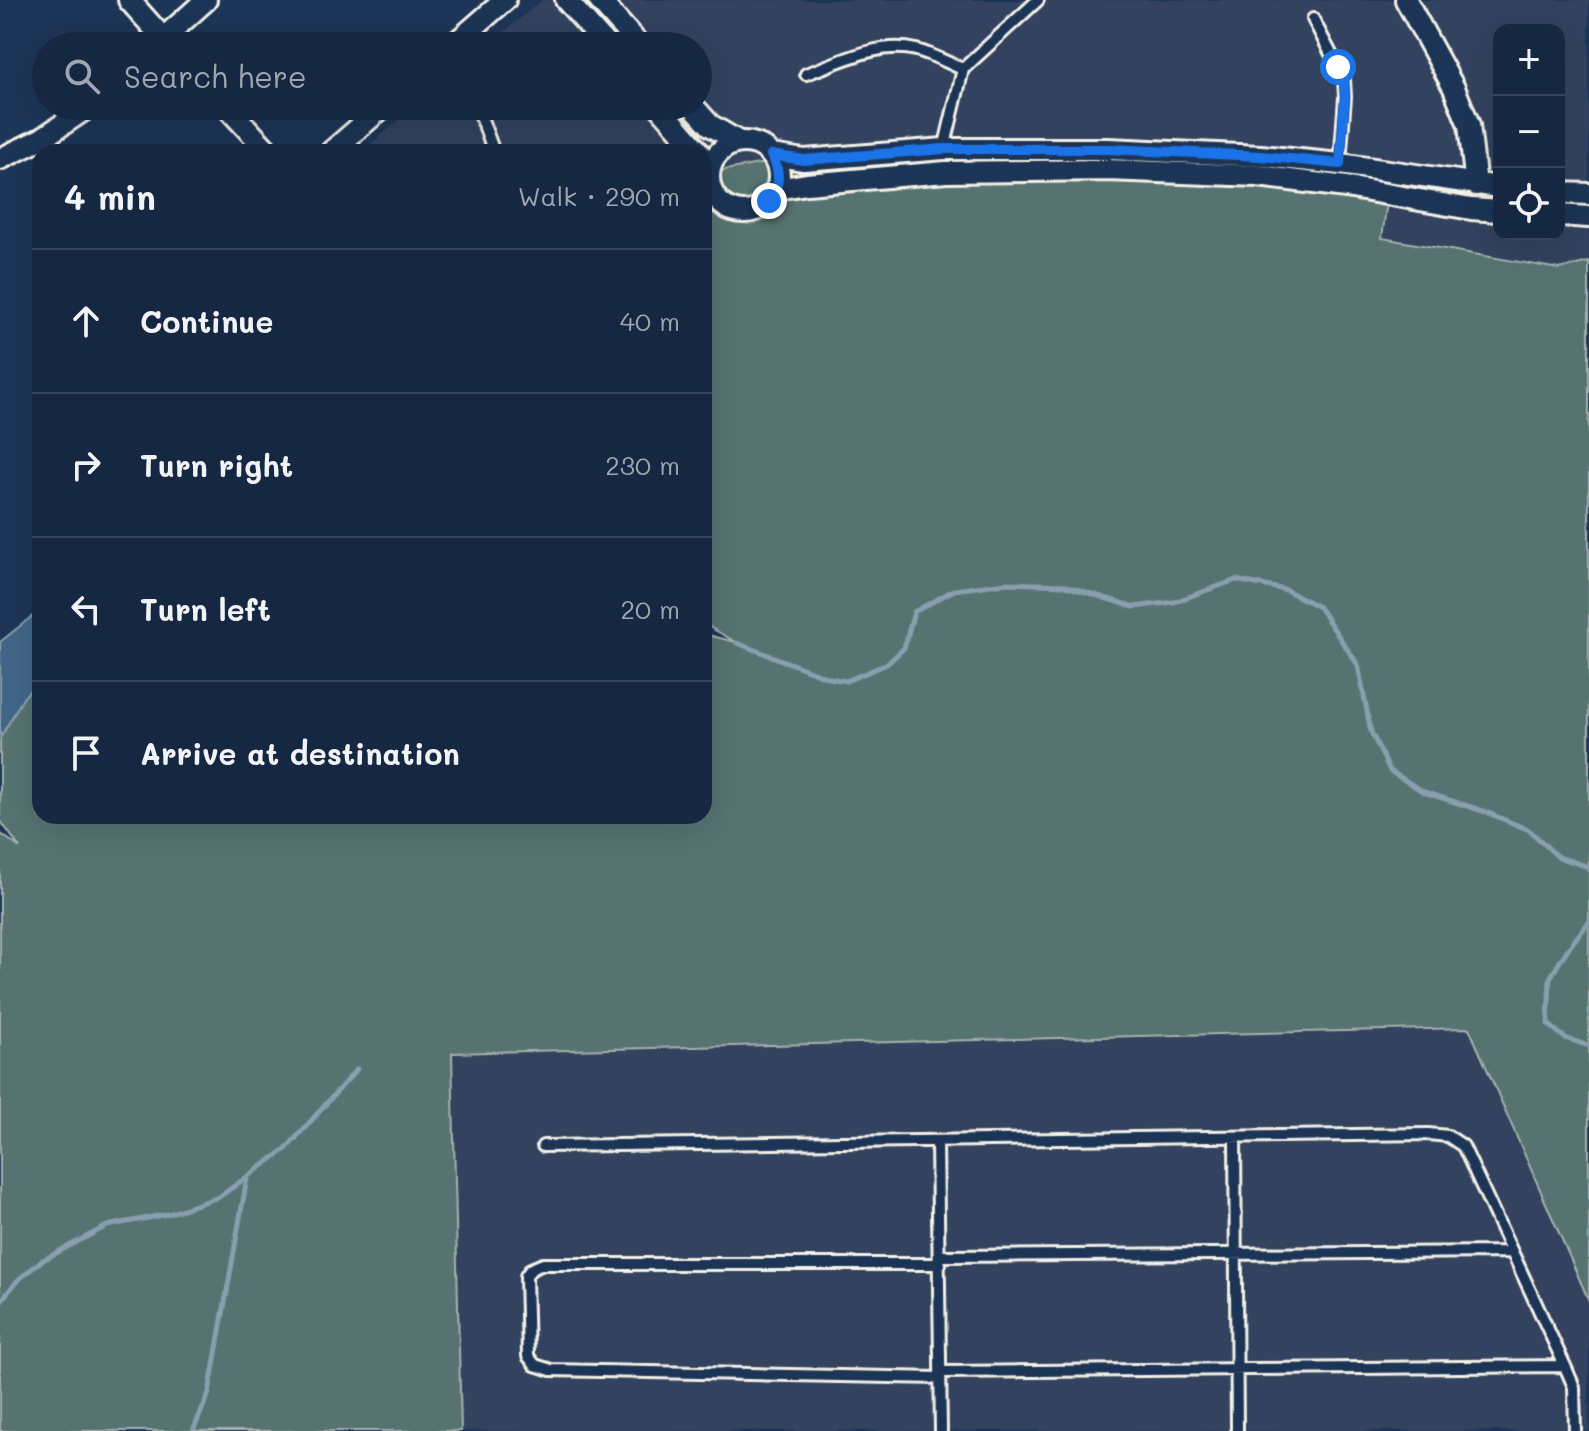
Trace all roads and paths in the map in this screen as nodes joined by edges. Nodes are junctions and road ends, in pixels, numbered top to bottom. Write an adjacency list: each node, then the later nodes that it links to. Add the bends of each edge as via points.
1 (129, 0): 9 (street)
2 (206, 0): 10 (street)
3 (505, 0): 11 (street)
4 (566, 0): 12 (street)
5 (599, 0): 13 (street)
6 (1038, 0): 14 (lane)
7 (1406, 0): 34 (street, via 1469,125)
8 (1313, 19): 33 (lane, via 1344,79)
9 (154, 32)
10 (174, 32)
11 (468, 32)
12 (595, 32)
13 (628, 32)
14 (963, 69): 15 (lane, via 916,50 894,48); 29 (lane)
15 (806, 74)
16 (69, 120): 32 (street)
17 (239, 120): 24 (street)
18 (368, 120): 25 (street)
19 (482, 120): 26 (lane)
20 (672, 120): 22 (street)
21 (706, 120): 23 (street)
22 (679, 128): 27 (street); 28 (street)
23 (739, 142): 30 (street, via 753,143); 31 (street)
24 (262, 144)
25 (340, 144)
26 (491, 144)
27 (678, 144)
28 (691, 144)
29 (944, 149): 30 (street, via 804,160); 33 (street, via 1123,149)
30 (771, 155): 36 (street, via 778,168)
31 (712, 158)
32 (0, 159)
33 (1340, 164): 34 (street)
34 (1476, 185): 35 (street)
35 (1493, 186)
36 (776, 189): 39 (street, via 763,206 750,211 735,211); 40 (street, via 946,172 1108,170 1258,176)
37 (1565, 193): 38 (street)
38 (1589, 194)
39 (712, 199)
40 (1493, 211)
41 (1565, 215): 42 (street)
42 (1589, 217)
43 (1235, 1137): 44 (lane); 46 (lane, via 1448,1136 1463,1146); 47 (lane)
44 (937, 1142): 45 (lane); 48 (lane)
45 (543, 1146)
46 (1511, 1252): 47 (lane); 49 (lane)
47 (1236, 1253): 48 (lane); 50 (lane)
48 (940, 1260): 51 (lane); 51 (lane, via 543,1264 526,1276 528,1356 535,1365 551,1370)
49 (1565, 1366): 50 (lane); 54 (lane, via 1574,1387)
50 (1237, 1370): 51 (lane); 53 (lane)
51 (940, 1375): 52 (lane)
52 (941, 1431)
53 (1237, 1431)
54 (1575, 1431)

